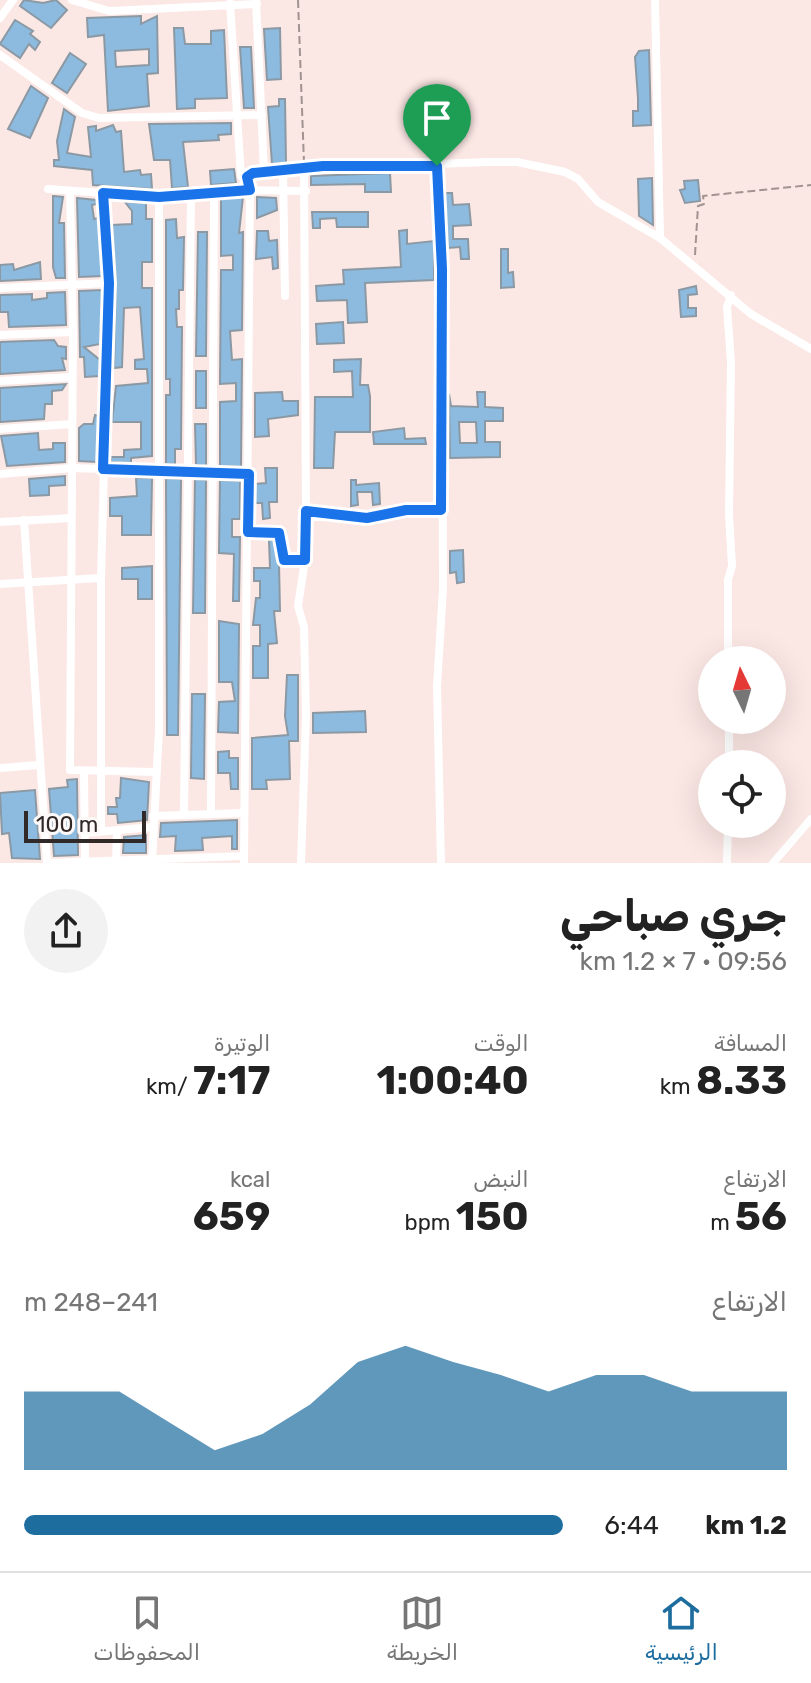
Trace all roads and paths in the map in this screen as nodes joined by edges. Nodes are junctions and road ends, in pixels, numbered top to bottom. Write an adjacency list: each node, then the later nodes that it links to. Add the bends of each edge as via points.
1 (13, 0): 8 (street)
2 (72, 0): 7 (street, via 109,11)
3 (298, 0): 13 (path)
4 (655, 0): 27 (street)
5 (230, 2): 6 (street); 7 (street); 11 (street)
6 (256, 2): 10 (street)
7 (156, 3)
8 (0, 18)
9 (0, 55): 11 (street, via 82,113 99,118)
10 (262, 115): 11 (street); 14 (street)
11 (236, 116): 16 (street, via 241,176)
12 (437, 166): 13 (street); 27 (street, via 517,162 565,172 598,202); 48 (street)
13 (304, 169): 15 (street); 21 (street)
14 (264, 171): 15 (street); 16 (street)
15 (283, 171): 20 (street)
16 (247, 177): 19 (street)
17 (811, 185): 28 (path, via 703,196)
18 (48, 189): 22 (street)
19 (250, 190): 20 (street); 24 (street); 47 (street)
20 (285, 191): 21 (street); 33 (street)
21 (306, 191): 49 (street)
22 (70, 192): 23 (street); 30 (street)
23 (103, 193): 26 (street); 29 (street)
24 (214, 193): 25 (street); 45 (street)
25 (191, 194): 26 (street); 44 (street)
26 (159, 197): 43 (street)
27 (660, 238): 28 (street)
28 (694, 265): 32 (street)
29 (109, 283): 30 (street); 42 (street)
30 (72, 284): 31 (street); 34 (street)
31 (0, 288)
32 (731, 295): 36 (street, via 751,314); 59 (street)
33 (285, 296)
34 (73, 332): 35 (street); 37 (street)
35 (0, 335)
36 (811, 349)
37 (72, 377): 38 (street); 39 (street)
38 (0, 381)
39 (72, 424): 40 (street); 41 (street)
40 (0, 429)
41 (72, 468): 42 (street); 46 (street); 50 (street)
42 (103, 469): 43 (street); 56 (street)
43 (159, 471): 44 (street); 64 (street, via 159,729)
44 (187, 472): 45 (street); 67 (street)
45 (214, 473): 47 (street); 65 (street)
46 (0, 474)
47 (249, 474): 53 (street)
48 (441, 510): 49 (street, via 367,518); 81 (street)
49 (306, 511): 54 (street)
50 (71, 518): 51 (street); 55 (street)
51 (24, 520): 52 (street); 57 (street)
52 (0, 522)
53 (248, 532): 54 (street, via 279,533 284,560); 66 (street)
54 (305, 560): 80 (street, via 298,606 304,627 306,716)
55 (71, 578): 56 (street); 57 (street); 63 (street, via 70,770)
56 (101, 578): 62 (street)
57 (28, 581): 58 (street); 60 (street)
58 (0, 584)
59 (728, 646)
60 (38, 765): 61 (street); 79 (street)
61 (0, 768)
62 (101, 770): 63 (street); 64 (street); 71 (street)
63 (84, 771): 73 (street)
64 (154, 772): 68 (street)
65 (211, 813): 66 (street); 67 (street)
66 (244, 813): 75 (street)
67 (184, 814): 68 (street)
68 (153, 816): 70 (street)
69 (811, 819): 83 (street)
70 (153, 827): 72 (street); 76 (street)
71 (101, 830): 72 (street); 73 (street)
72 (117, 830): 78 (street)
73 (85, 833): 77 (street)
74 (728, 838): 82 (street)
75 (244, 859): 76 (street)
76 (152, 861): 78 (street)
77 (90, 862): 78 (street); 79 (street)
78 (116, 862)
79 (47, 863)
80 (301, 863)
81 (441, 863)
82 (727, 863)
83 (773, 863)

